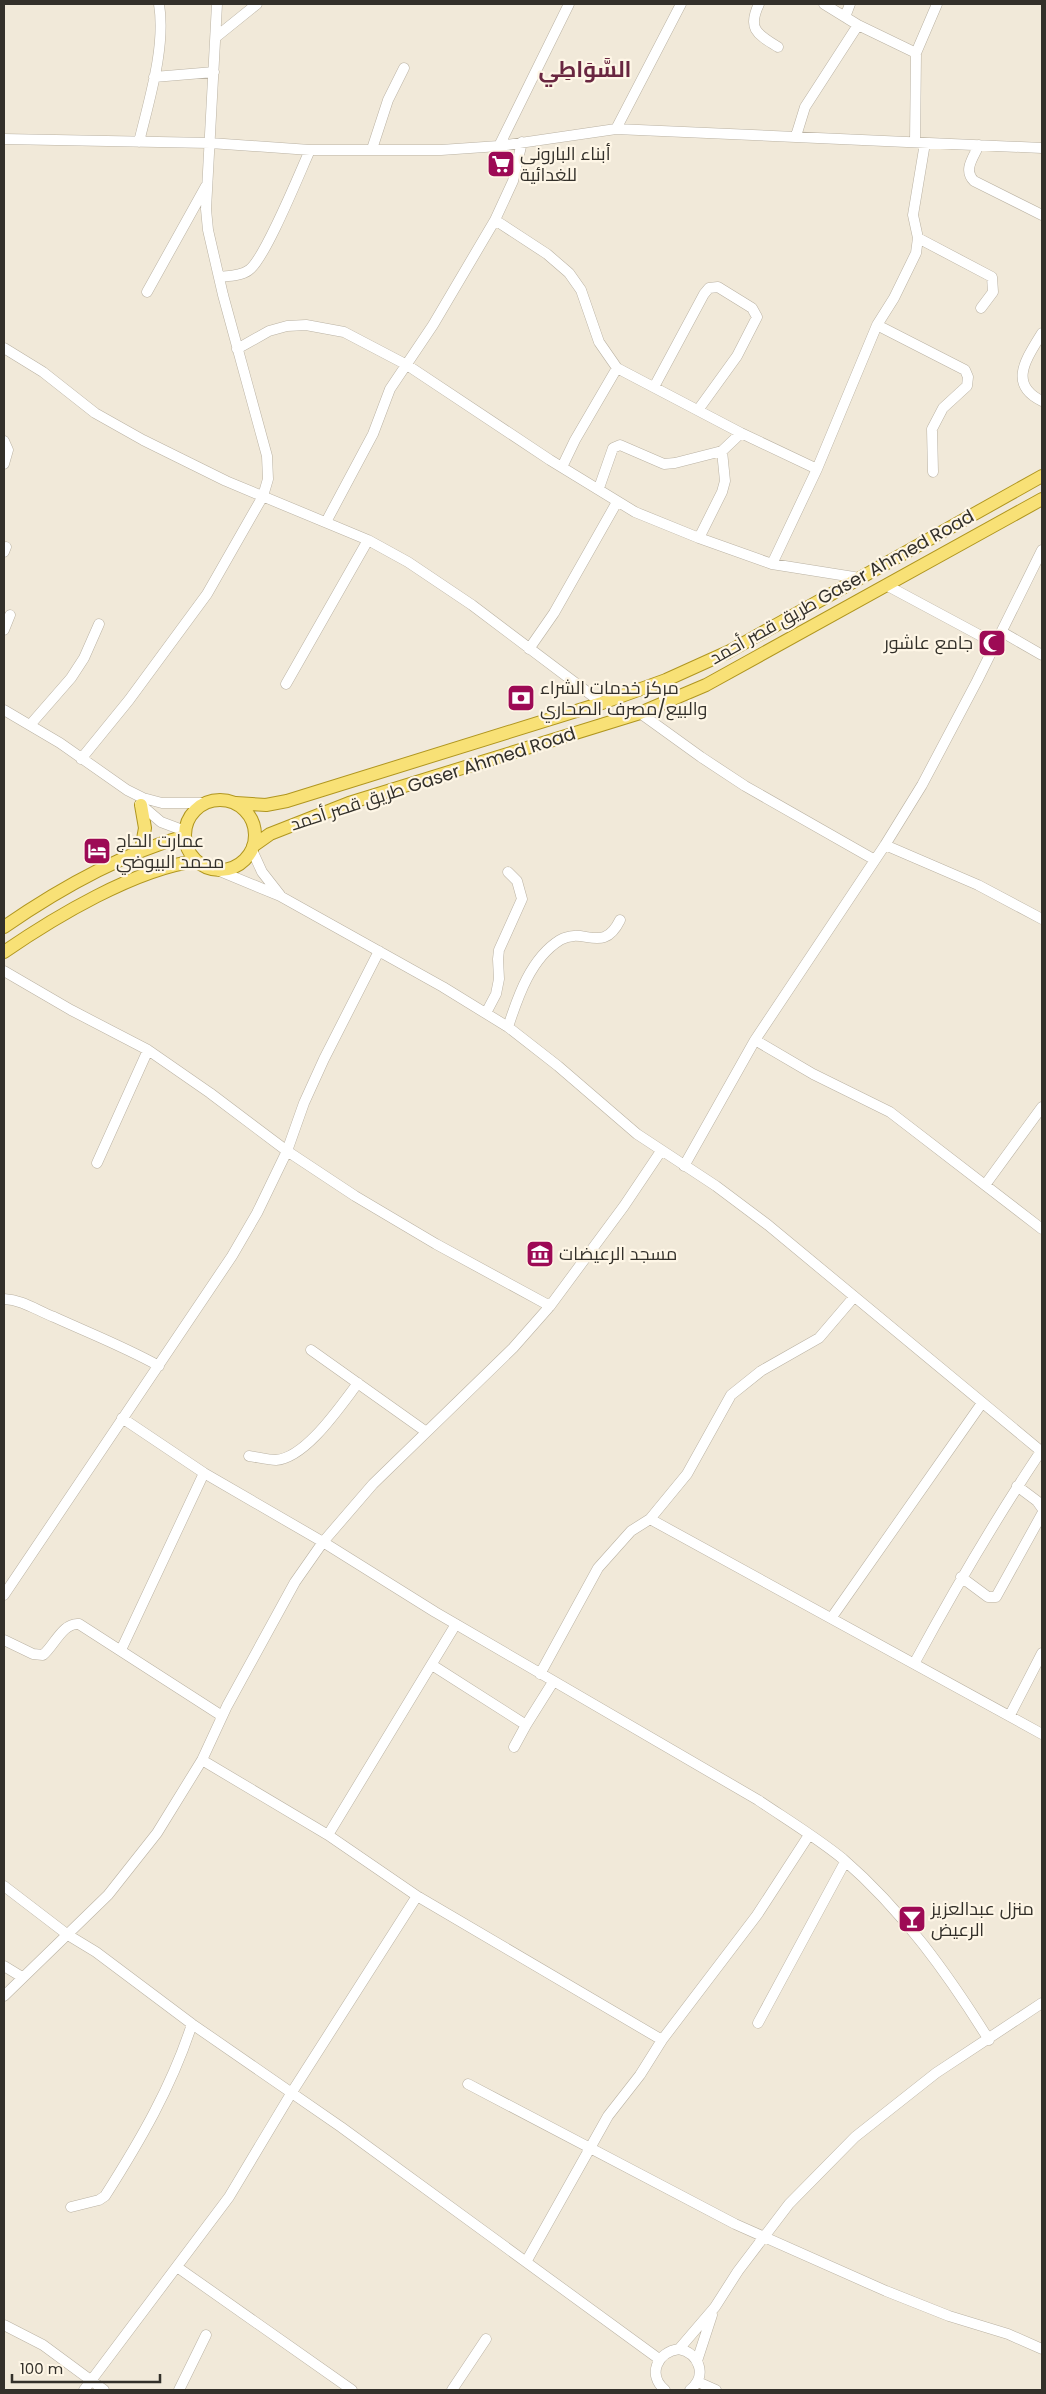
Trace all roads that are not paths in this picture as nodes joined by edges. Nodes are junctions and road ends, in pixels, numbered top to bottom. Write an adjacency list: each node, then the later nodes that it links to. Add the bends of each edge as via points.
1 (159, 4): 17 (street, via 160,32)
2 (217, 4): 12 (street)
3 (258, 4): 12 (street)
4 (569, 4): 26 (street)
5 (681, 4): 18 (street)
6 (759, 4): 13 (street, via 753,18 754,27 759,35)
7 (824, 4): 10 (street)
8 (850, 4): 10 (street)
9 (936, 4): 14 (street)
10 (845, 17): 11 (street)
11 (858, 25): 14 (street); 19 (street, via 805,107)
12 (216, 37): 16 (street)
13 (778, 47)
14 (916, 54): 23 (street)
15 (404, 68): 28 (street, via 388,100)
16 (214, 72): 17 (street); 24 (street)
17 (154, 77): 21 (street)
18 (616, 128): 19 (street); 22 (street)
19 (796, 136): 23 (street)
20 (4, 139): 21 (street)
21 (138, 142): 24 (street)
22 (522, 142): 26 (street); 32 (street, via 513,181)
23 (920, 142): 25 (street); 33 (street, via 913,215)
24 (210, 144): 29 (street); 30 (street)
25 (978, 145): 27 (street); 31 (street, via 968,170 969,176)
26 (499, 146): 28 (street, via 441,150)
27 (1042, 148)
28 (372, 149): 29 (street)
29 (310, 150): 34 (street, via 278,223 253,267 237,275)
30 (206, 186): 34 (street, via 208,230); 35 (street)
31 (1042, 215)
32 (495, 220): 41 (street); 42 (street, via 547,254 569,273 581,290 606,356)
33 (918, 238): 36 (street, via 992,277 993,292); 37 (street, via 916,254)
34 (219, 277): 40 (street)
35 (146, 292)
36 (981, 308)
37 (877, 325): 51 (street); 52 (street, via 965,370 968,377 967,386 943,408 932,429)
38 (1042, 333): 44 (street, via 1030,352 1022,378 1030,395)
39 (4, 348): 55 (street, via 28,362 99,416 190,465)
40 (237, 348): 41 (street, via 269,331 306,324 344,332); 55 (street, via 267,456 268,479)
41 (407, 365): 50 (street); 58 (street, via 390,389 373,434)
42 (617, 368): 43 (street); 50 (street)
43 (654, 387): 45 (street); 45 (street, via 704,294 710,288 718,288 752,308 757,317 737,356)
44 (1042, 401)
45 (698, 410): 46 (street)
46 (740, 433): 48 (street); 51 (street)
47 (4, 441): 49 (street, via 8,450)
48 (722, 451): 54 (street, via 664,464 620,445 614,448); 59 (street, via 725,480 722,492)
49 (4, 464)
50 (562, 467): 54 (street)
51 (817, 468): 62 (street)
52 (933, 472)
53 (1042, 476): 63 (main road, طريق قصر أحمد Gaser Ahmed Road)
54 (598, 488): 57 (street)
55 (263, 496): 58 (street); 77 (street, via 207,594)
56 (1042, 498): 64 (main road, طريق قصر أحمد Gaser Ahmed Road)
57 (617, 502): 59 (street); 70 (street, via 554,613)
58 (326, 522): 60 (street)
59 (699, 538): 62 (street)
60 (368, 540): 70 (street, via 433,578); 72 (street)
61 (1042, 550): 68 (street)
62 (772, 564): 63 (street)
63 (860, 578): 73 (main road, طريق قصر أحمد Gaser Ahmed Road, via 728,652 666,680)
64 (886, 585): 69 (street); 75 (main road, طريق قصر أحمد Gaser Ahmed Road, via 706,685)
65 (10, 615): 67 (street)
66 (100, 624): 76 (street, via 74,674)
67 (4, 630)
68 (1002, 632): 69 (street); 71 (street)
69 (996, 644): 83 (street, via 922,784)
70 (529, 649): 73 (street)
71 (1042, 655)
72 (286, 684)
73 (602, 703): 80 (main road, طريق قصر أحمد Gaser Ahmed Road, via 287,801 266,806)
74 (4, 710): 76 (street)
75 (640, 713): 84 (main road, طريق قصر أحمد Gaser Ahmed Road, via 348,803 270,834); 86 (street, via 745,786)
76 (30, 725): 77 (street)
77 (81, 759): 78 (street)
78 (127, 790): 79 (street, via 162,803); 81 (street)
79 (204, 803): 80 (main road, via 220,800); 82 (main road, via 191,815)
80 (236, 803): 84 (main road, via 253,822)
81 (141, 805): 82 (street, via 161,822); 85 (main road, via 145,828)
82 (185, 833): 85 (main road); 87 (main road, via 188,850)
83 (885, 846): 86 (street); 91 (street, via 978,886)
84 (252, 848): 88 (main road, via 247,857 234,867); 90 (street, via 262,872)
85 (141, 850): 93 (main road)
86 (876, 860): 99 (street)
87 (196, 861): 88 (main road); 95 (main road, via 177,864 78,906)
88 (217, 870): 90 (street)
89 (508, 872): 97 (street, via 517,881 522,899 499,950 500,979)
90 (280, 896): 94 (street)
91 (1042, 919)
92 (620, 920): 98 (street, via 608,936 598,940 571,935 545,952 523,985)
93 (4, 927)
94 (379, 951): 97 (street); 102 (street, via 304,1103)
95 (4, 952)
96 (4, 972): 100 (street)
97 (486, 1013): 98 (street)
98 (508, 1027): 103 (street)
99 (755, 1040): 105 (street); 106 (street, via 890,1112)
100 (148, 1050): 102 (street); 104 (street)
101 (1042, 1107): 106 (street)
102 (287, 1151): 110 (street, via 386,1215); 112 (street, via 258,1213)
103 (661, 1151): 105 (street); 110 (street)
104 (97, 1164)
105 (684, 1166): 108 (street, via 768,1225)
106 (985, 1185): 107 (street)
107 (1042, 1229)
108 (854, 1297): 114 (street); 123 (street, via 818,1338 761,1371 731,1396 687,1474)
109 (4, 1299): 112 (street, via 23,1302)
110 (550, 1306): 116 (street, via 513,1348)
111 (311, 1350): 113 (street)
112 (159, 1366): 115 (street)
113 (358, 1383): 116 (street); 118 (street, via 315,1437 294,1452 277,1460)
114 (982, 1403): 117 (street); 127 (street)
115 (122, 1418): 119 (street); 126 (street)
116 (426, 1431): 124 (street, via 373,1484)
117 (1042, 1452): 120 (street)
118 (249, 1456)
119 (204, 1473): 124 (street); 130 (street)
120 (1017, 1486): 121 (street); 125 (street)
121 (1042, 1508)
122 (1042, 1514): 125 (street, via 996,1597 988,1597)
123 (650, 1518): 127 (street); 134 (street, via 631,1531 598,1568)
124 (323, 1542): 128 (street); 137 (street, via 295,1582)
125 (961, 1577): 132 (street)
126 (4, 1595)
127 (832, 1616): 132 (street)
128 (456, 1624): 133 (street); 134 (street)
129 (4, 1640): 130 (street, via 33,1654 43,1655 73,1623)
130 (121, 1650): 137 (street)
131 (1042, 1654): 136 (street)
132 (915, 1662): 136 (street)
133 (432, 1665): 138 (street); 143 (street)
134 (540, 1674): 135 (street)
135 (553, 1682): 138 (street); 142 (street, via 758,1800)
136 (1010, 1715): 139 (street)
137 (222, 1716): 141 (street)
138 (526, 1725): 140 (street)
139 (1042, 1734)
140 (514, 1747)
141 (202, 1760): 143 (street); 147 (street, via 142,1855 108,1896)
142 (809, 1834): 144 (street); 154 (street, via 757,1916)
143 (328, 1835): 146 (street)
144 (845, 1862): 152 (street); 155 (street, via 925,1947)
145 (4, 1886): 147 (street)
146 (417, 1896): 154 (street); 157 (street)
147 (68, 1936): 149 (street); 153 (street, via 96,1952)
148 (4, 1966): 149 (street)
149 (22, 1977): 150 (street)
150 (4, 1996)
151 (1042, 2003): 155 (street)
152 (758, 2023)
153 (192, 2024): 157 (street); 159 (street, via 164,2095 105,2196)
154 (662, 2040): 158 (street)
155 (989, 2040): 160 (street, via 936,2073 855,2137 789,2204)
156 (468, 2084): 158 (street)
157 (292, 2092): 161 (street); 162 (street, via 228,2196)
158 (589, 2146): 160 (street, via 672,2192); 161 (street)
159 (71, 2207)
160 (764, 2236): 163 (street); 168 (street, via 886,2291)
161 (526, 2262): 169 (street)
162 (176, 2266): 171 (street); 177 (street)
163 (715, 2307): 167 (street); 170 (street)
164 (4, 2326): 171 (street, via 43,2345)
165 (206, 2336): 176 (street)
166 (486, 2339): 178 (street)
167 (679, 2349): 169 (street, via 671,2350); 170 (street)
168 (1042, 2349)
169 (659, 2359): 173 (street, via 655,2371)
170 (697, 2360): 172 (street, via 700,2368)
171 (90, 2381): 174 (street); 175 (street)
172 (698, 2382): 179 (street); 180 (street)
173 (660, 2388)
174 (84, 2390)
175 (104, 2390)
176 (179, 2390)
177 (352, 2390)
178 (452, 2390)
179 (690, 2390)
180 (716, 2390)

